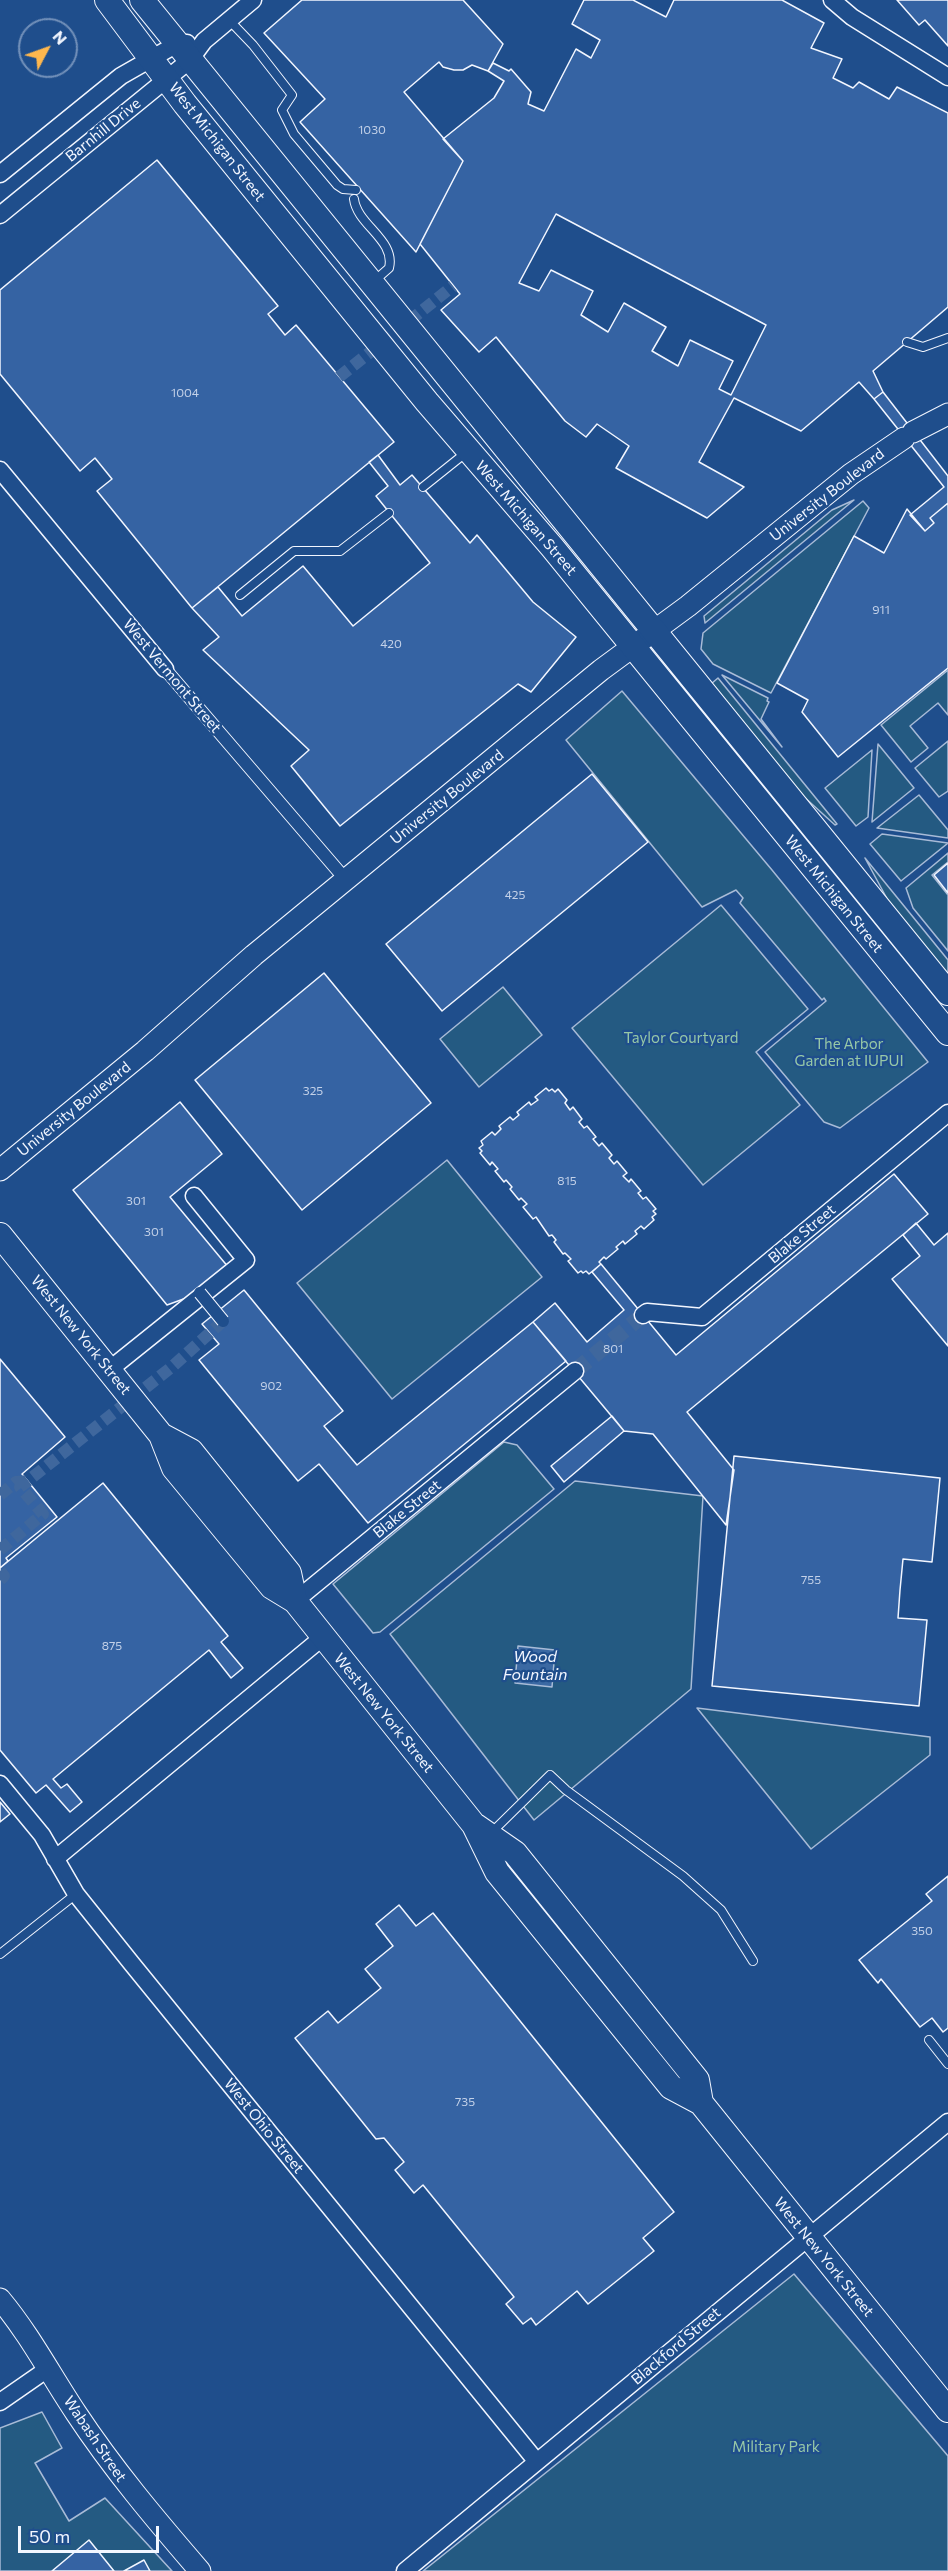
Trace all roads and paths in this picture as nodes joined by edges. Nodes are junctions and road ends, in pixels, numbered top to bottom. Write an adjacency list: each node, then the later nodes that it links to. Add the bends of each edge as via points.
1 (107, 0): 7 (main road, West Michigan Street)
2 (142, 0): 6 (main road, West Michigan Street)
3 (253, 0): 5 (street, Barnhill Drive)
4 (832, 0): 8 (street, via 852,17)
5 (229, 20): 6 (street, Barnhill Drive); 12 (lane, via 292,95 282,110 294,134 337,185 355,194 355,208 386,248 389,268)
6 (190, 48): 7 (street, Barnhill Drive); 9 (street, Barnhill Drive); 12 (main road, West Michigan Street)
7 (152, 58): 9 (main road, West Michigan Street); 10 (street, Barnhill Drive, via 121,76)
8 (948, 77)
9 (166, 78): 11 (street, Barnhill Drive); 16 (main road, West Michigan Street)
10 (0, 174)
11 (0, 215)
12 (372, 283): 21 (main road, West Michigan Street)
13 (948, 338): 14 (lane, via 923,347)
14 (907, 342)
15 (948, 414): 21 (street, University Boulevard, via 851,474)
16 (469, 451): 18 (lane); 22 (main road, West Michigan Street)
17 (0, 470): 23 (street, West Vermont Street)
18 (423, 487)
19 (389, 513): 20 (lane, via 340,551 294,551)
20 (240, 595)
21 (655, 631): 22 (street, University Boulevard); 25 (main road, West Michigan Street)
22 (633, 647): 24 (street, University Boulevard); 26 (main road, West Michigan Street)
23 (165, 669): 24 (street, West Vermont Street)
24 (346, 880): 28 (street, University Boulevard)
25 (948, 993)
26 (948, 1033)
27 (948, 1113): 32 (street, Blake Street, via 702,1317 647,1312)
28 (0, 1170)
29 (194, 1196): 34 (street, via 246,1260)
30 (0, 1235): 34 (main road, West New York Street)
31 (201, 1293): 33 (street, bridge)
32 (643, 1315)
33 (224, 1322)
34 (109, 1370): 36 (main road, West New York Street, via 161,1435 174,1468 272,1587)
35 (575, 1371): 36 (street, Blake Street)
36 (295, 1601): 37 (main road, West New York Street)
37 (323, 1637): 39 (main road, West New York Street); 40 (street)
38 (0, 1784): 40 (street, West Ohio Street, via 42,1835)
39 (481, 1830): 43 (lane, via 550,1775 722,1910); 47 (main road, West New York Street, via 497,1872 671,2087 701,2103)
40 (55, 1859): 41 (street, West Ohio Street)
41 (76, 1894): 42 (lane); 52 (street, West Ohio Street)
42 (0, 1954)
43 (753, 1961)
44 (929, 2040): 45 (lane)
45 (948, 2064)
46 (948, 2122): 47 (street, Blackford Street)
47 (808, 2237): 51 (main road, West New York Street); 52 (street, Blackford Street)
48 (0, 2299): 49 (street, Wabash Street)
49 (49, 2368): 50 (street); 53 (street, Wabash Street, via 130,2490)
50 (0, 2402)
51 (948, 2410)
52 (537, 2462): 54 (street, Blackford Street)
53 (200, 2571)
54 (405, 2571)

